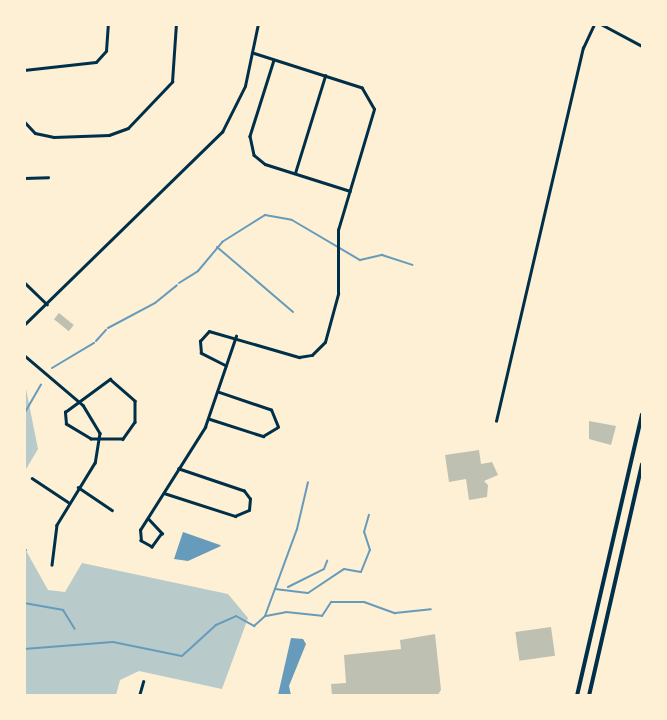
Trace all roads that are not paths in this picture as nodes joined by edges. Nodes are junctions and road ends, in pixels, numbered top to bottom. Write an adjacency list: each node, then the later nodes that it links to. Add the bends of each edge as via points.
1 (108, 24): 9 (street, via 106,51 96,62)
2 (176, 24): 11 (street, via 172,82 134,124 109,135 54,137 35,133)
3 (258, 24): 7 (street)
4 (594, 24): 26 (street, via 583,48)
5 (601, 24): 6 (street)
6 (642, 46)
7 (252, 53): 8 (street); 17 (street, via 238,107 222,132)
8 (274, 60): 10 (street); 12 (street, via 250,146 262,162)
9 (24, 70)
10 (325, 76): 12 (street); 15 (street, via 362,88 374,104)
11 (24, 121)
12 (295, 174): 15 (street)
13 (48, 177): 14 (street)
14 (24, 178)
15 (350, 191): 19 (street, via 336,240 337,302 322,347 299,357)
16 (24, 282): 17 (street)
17 (47, 304): 18 (street)
18 (24, 325)
19 (236, 336): 21 (street); 21 (street, via 213,330 200,341 204,357)
20 (24, 355): 23 (street)
21 (226, 366): 22 (street)
22 (218, 392): 25 (street); 25 (street, via 271,410 278,426 263,436)
23 (78, 400): 27 (street, via 96,421); 27 (street, via 65,412 66,424 87,438); 27 (street, via 110,379 135,401 137,414 130,433 120,440)
24 (642, 415): 39 (highway)
25 (209, 418): 29 (street)
26 (496, 421)
27 (100, 440): 31 (street, via 95,463)
28 (642, 465): 40 (highway)
29 (179, 470): 32 (street); 32 (street, via 244,491 250,499 249,510 234,516)
30 (32, 478): 33 (street)
31 (78, 487): 33 (street); 34 (street)
32 (164, 493): 35 (street)
33 (68, 502): 36 (street, via 55,531)
34 (113, 510)
35 (148, 518): 35 (street, via 139,537 152,547 162,533)
36 (52, 565)
37 (143, 682): 38 (street)
38 (139, 695)
39 (577, 695)
40 (589, 695)

